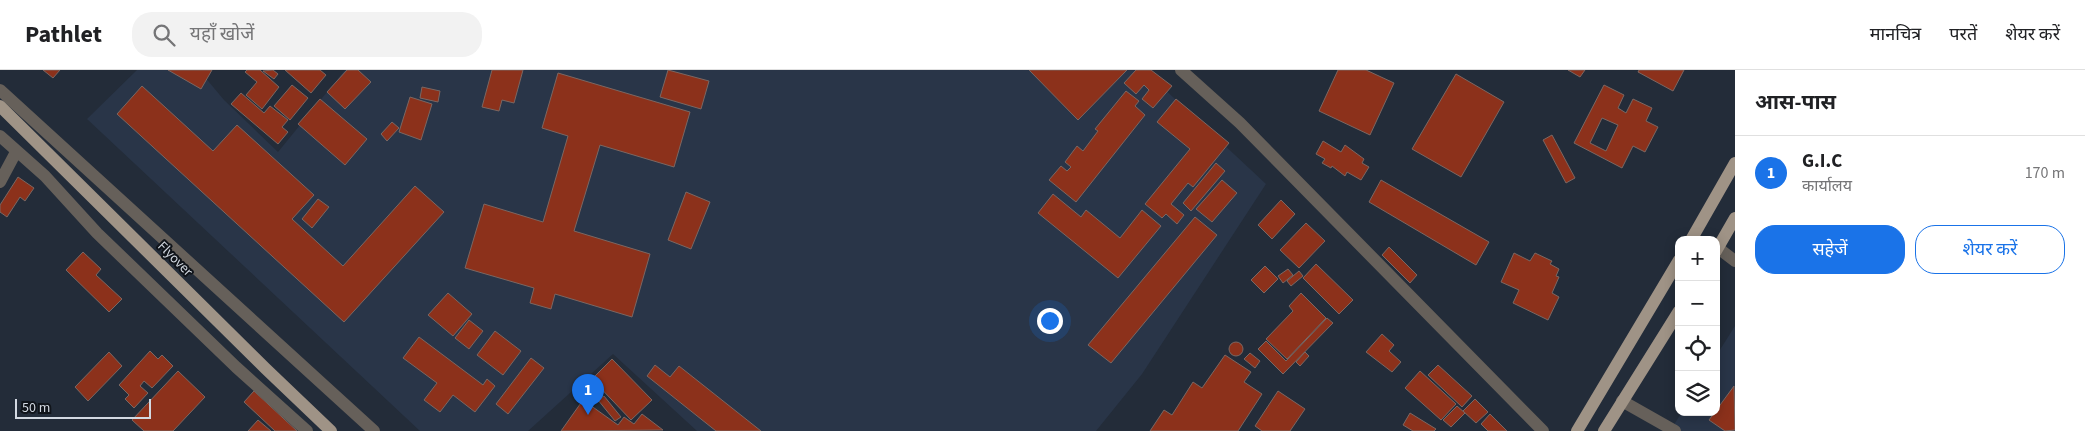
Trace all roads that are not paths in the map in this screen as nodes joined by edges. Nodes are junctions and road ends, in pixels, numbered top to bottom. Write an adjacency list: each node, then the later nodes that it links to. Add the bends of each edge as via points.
1 (1181, 70): 19 (street, via 1240,122)
2 (0, 90): 18 (street)
3 (0, 106): 17 (main road, Flyover)
4 (0, 136): 5 (street)
5 (16, 152): 7 (street); 16 (street, via 45,176 104,240 236,367)
6 (1735, 163): 9 (main road)
7 (0, 182)
8 (1735, 218): 10 (main road)
9 (1692, 236)
10 (1720, 244)
11 (1720, 251): 12 (street)
12 (1735, 261)
13 (1675, 267): 20 (main road)
14 (1675, 317): 15 (main road)
15 (1622, 401): 21 (main road); 22 (street)
16 (307, 431)
17 (331, 431)
18 (374, 431)
19 (1543, 431)
20 (1577, 431)
21 (1604, 431)
22 (1675, 431)

